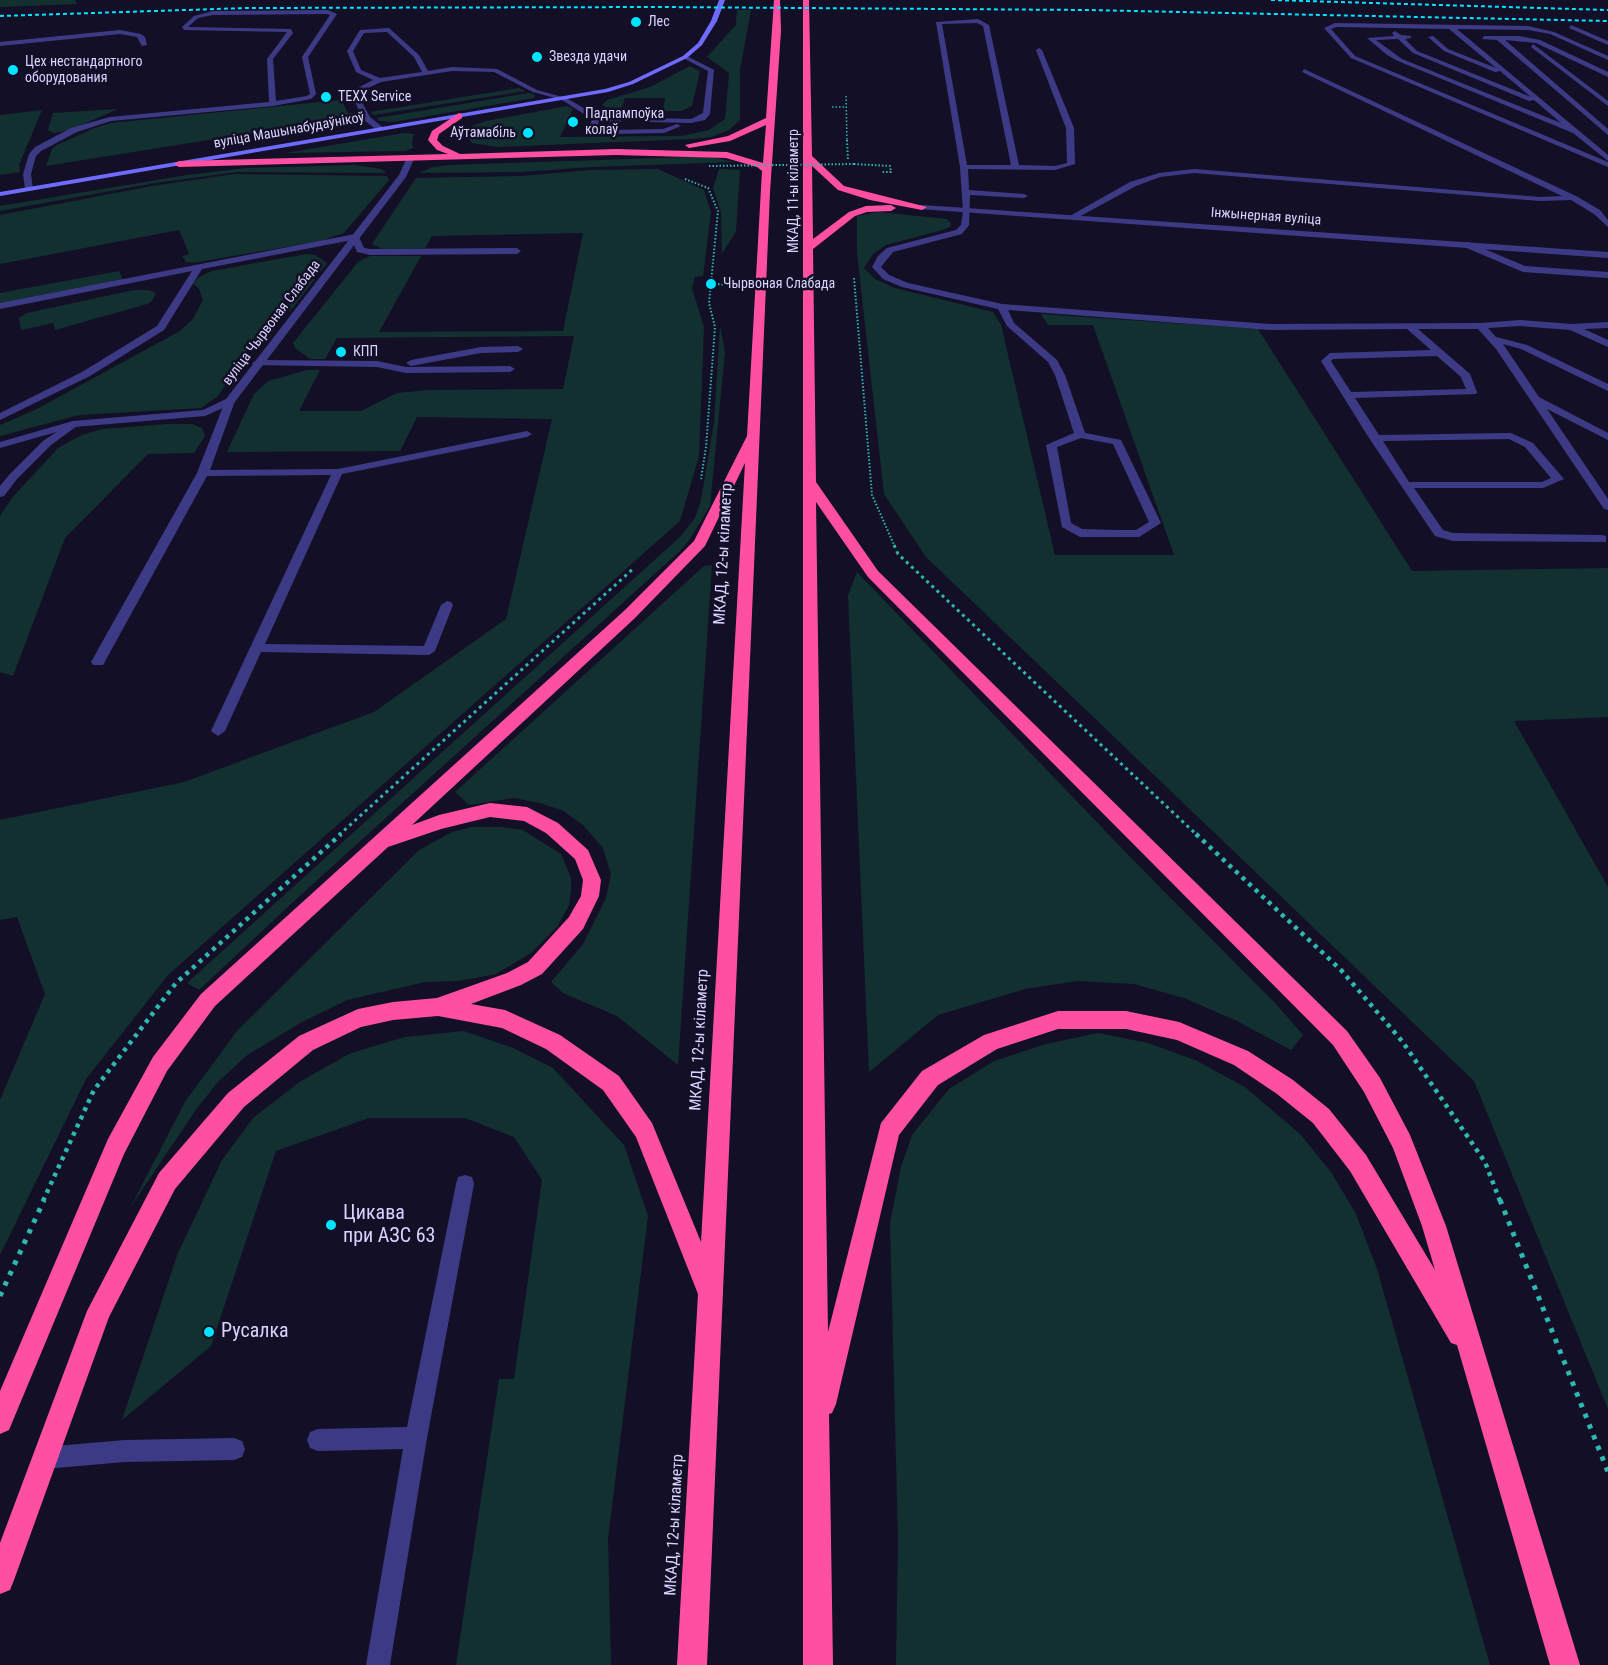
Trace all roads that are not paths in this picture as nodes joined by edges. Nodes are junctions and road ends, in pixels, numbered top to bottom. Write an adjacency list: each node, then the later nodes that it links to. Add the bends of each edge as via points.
1 (722, 0): 18 (main road, вуліца Машынабудаўнікоў, via 700,44)
2 (777, 0): 31 (highway, МКАД, 11-ы кіламетр)
3 (806, 0): 41 (highway, МКАД, 11-ы кіламетр)
4 (1389, 26): 5 (street); 7 (street); 44 (street, via 1327,28 1353,57)
5 (1451, 27): 11 (street); 19 (street, via 1540,29)
6 (1571, 27): 14 (street)
7 (1399, 37): 8 (street); 28 (street, via 1414,52); 36 (street, via 1370,38 1400,60)
8 (1431, 37): 9 (street); 23 (street, via 1446,50)
9 (1442, 37)
10 (1453, 37): 11 (street)
11 (1463, 37): 12 (street); 23 (street)
12 (1499, 38): 13 (street); 37 (street)
13 (1524, 39): 22 (street, via 1538,41); 27 (street)
14 (1608, 43)
15 (0, 44): 16 (street, via 120,32 139,35)
16 (144, 45)
17 (1039, 50): 46 (street, via 1070,128 1071,164)
18 (685, 57): 25 (main road, вуліца Машынабудаўнікоў, via 631,83); 33 (street, via 711,70 706,114)
19 (1608, 58)
20 (1304, 71): 52 (street)
21 (426, 73): 24 (street); 24 (street, via 417,56 389,30 362,31 350,51 358,70); 25 (street, via 495,70)
22 (1608, 75)
23 (1510, 76): 28 (street)
24 (379, 80): 35 (street, via 353,92 367,118)
25 (564, 99): 29 (main road, вуліца Машынабудаўнікоў); 30 (street)
26 (273, 104): 26 (street, via 304,100 313,94 305,57 334,14 213,13 195,17 185,27 289,30 270,59); 48 (street, via 214,106 110,119 74,130 38,148 27,174)
27 (1608, 104)
28 (1544, 105): 36 (street)
29 (459, 116): 35 (main road, вуліца Машынабудаўнікоў); 39 (highway, via 435,133 432,140)
30 (596, 118): 33 (street, via 593,129 610,132 664,131); 34 (street)
31 (770, 119): 38 (highway, via 722,139); 47 (highway, МКАД, 11-ы кіламетр)
32 (652, 120): 33 (street)
33 (691, 120)
34 (618, 121)
35 (381, 129): 43 (main road, вуліца Машынабудаўнікоў)
36 (1576, 132): 42 (street)
37 (1608, 133)
38 (616, 152): 39 (highway); 47 (highway, via 727,155)
39 (460, 156): 40 (highway)
40 (411, 158): 43 (highway); 57 (street, вуліца Чырвоная Слабада, via 403,175)
41 (808, 158): 53 (highway, via 832,181 855,194); 59 (highway, МКАД, 11-ы кіламетр)
42 (1608, 159)
43 (179, 164): 48 (main road, вуліца Машынабудаўнікоў)
44 (1608, 165)
45 (963, 167): 46 (street); 46 (street, via 939,22 944,21 978,21 986,25); 49 (street)
46 (1017, 169)
47 (767, 170): 83 (highway, МКАД, 11-ы кіламетр)
48 (29, 189): 50 (main road, вуліца Машынабудаўнікоў)
49 (966, 192): 51 (street); 54 (street)
50 (0, 194)
51 (1024, 196)
52 (1573, 198): 55 (street, via 1540,199 1194,171 1133,183); 56 (street)
53 (922, 207): 54 (street, Інжынерная вуліца); 59 (highway, via 866,209 852,214)
54 (967, 211): 55 (street, Інжынерная вуліца); 65 (street, via 959,232 890,250 876,267 886,277 905,285)
55 (1072, 217): 58 (street, Інжынерная вуліца)
56 (1608, 225)
57 (355, 237): 60 (street, via 360,250 370,252); 62 (street); 74 (street, вуліца Чырвоная Слабада)
58 (1465, 244): 61 (street, Інжынерная вуліца); 63 (street, via 1522,269)
59 (809, 248): 91 (highway, МКАД, 11-ы кіламетр)
60 (517, 251)
61 (1608, 255)
62 (198, 268): 64 (street); 81 (street, via 161,328 86,374)
63 (1608, 275)
64 (0, 306)
65 (1002, 307): 67 (street, via 1270,327); 85 (street, via 1010,324 1052,360)
66 (1608, 325): 69 (street)
67 (1409, 326): 68 (street); 72 (street)
68 (1481, 326): 69 (street, via 1520,323); 70 (street)
69 (1572, 327): 71 (street)
70 (1493, 339): 77 (street, via 1524,346); 79 (street)
71 (1608, 344)
72 (1440, 353): 78 (street, via 1330,356 1326,361); 78 (street, via 1466,376 1472,392)
73 (515, 359): 75 (street, via 406,370); 76 (street); 76 (street, via 447,356)
74 (257, 363): 75 (street); 80 (street, вуліца Чырвоная Слабада)
75 (377, 364): 76 (street)
76 (408, 364)
77 (1608, 388)
78 (1346, 395): 87 (street)
79 (1535, 398): 86 (street); 93 (street)
80 (230, 401): 82 (street, вуліца Чырвоная Слабада, via 205,413); 90 (street)
81 (0, 417)
82 (73, 424): 88 (street, вуліца Чырвоная Слабада); 94 (street, via 47,443)
83 (755, 424): 102 (highway, via 700,543 630,614); 105 (highway, МКАД, 12-ы кіламетр)
84 (527, 434): 89 (street)
85 (1080, 435): 85 (street, via 1051,445 1066,525 1080,533 1116,534 1139,533 1155,523 1117,442)
86 (1608, 437)
87 (1374, 438): 92 (street); 92 (street, via 1511,436 1529,445 1558,479 1543,485)
88 (0, 445)
89 (338, 471): 90 (street); 99 (street)
90 (202, 473): 100 (street)
91 (810, 483): 106 (highway, via 873,574 1340,1038 1372,1085 1402,1143 1434,1226); 108 (highway)
92 (1405, 485): 97 (street, via 1439,533 1453,537)
93 (1594, 486): 95 (street); 96 (street)
94 (0, 494)
95 (1608, 494)
96 (1608, 507)
97 (1602, 539)
98 (447, 605): 99 (street, via 429,651)
99 (257, 648): 101 (street)
100 (98, 662)
101 (218, 731)
102 (381, 842): 103 (highway, via 490,810 527,814 552,828 582,855 592,880 590,896 576,923 535,968); 107 (highway, via 208,1000 159,1064 112,1158)
103 (437, 1007): 105 (highway, via 505,1019 553,1042 611,1083 644,1130); 112 (highway, via 358,1018 306,1043 236,1100 167,1181 99,1311)
104 (465, 1184): 109 (street)
105 (711, 1294): 115 (highway, МКАД, 12-ы кіламетр)
106 (1474, 1357): 108 (highway, via 1358,1163 1321,1116 1241,1058 1179,1031 1126,1020 1058,1020 990,1042 930,1078 889,1130); 117 (highway)
107 (0, 1421)
108 (817, 1432): 116 (highway)
109 (416, 1438): 110 (street); 114 (street)
110 (318, 1440)
111 (234, 1449): 112 (street)
112 (44, 1458): 113 (highway)
113 (0, 1580)
114 (378, 1665)
115 (692, 1665)
116 (818, 1665)
117 (1565, 1665)

